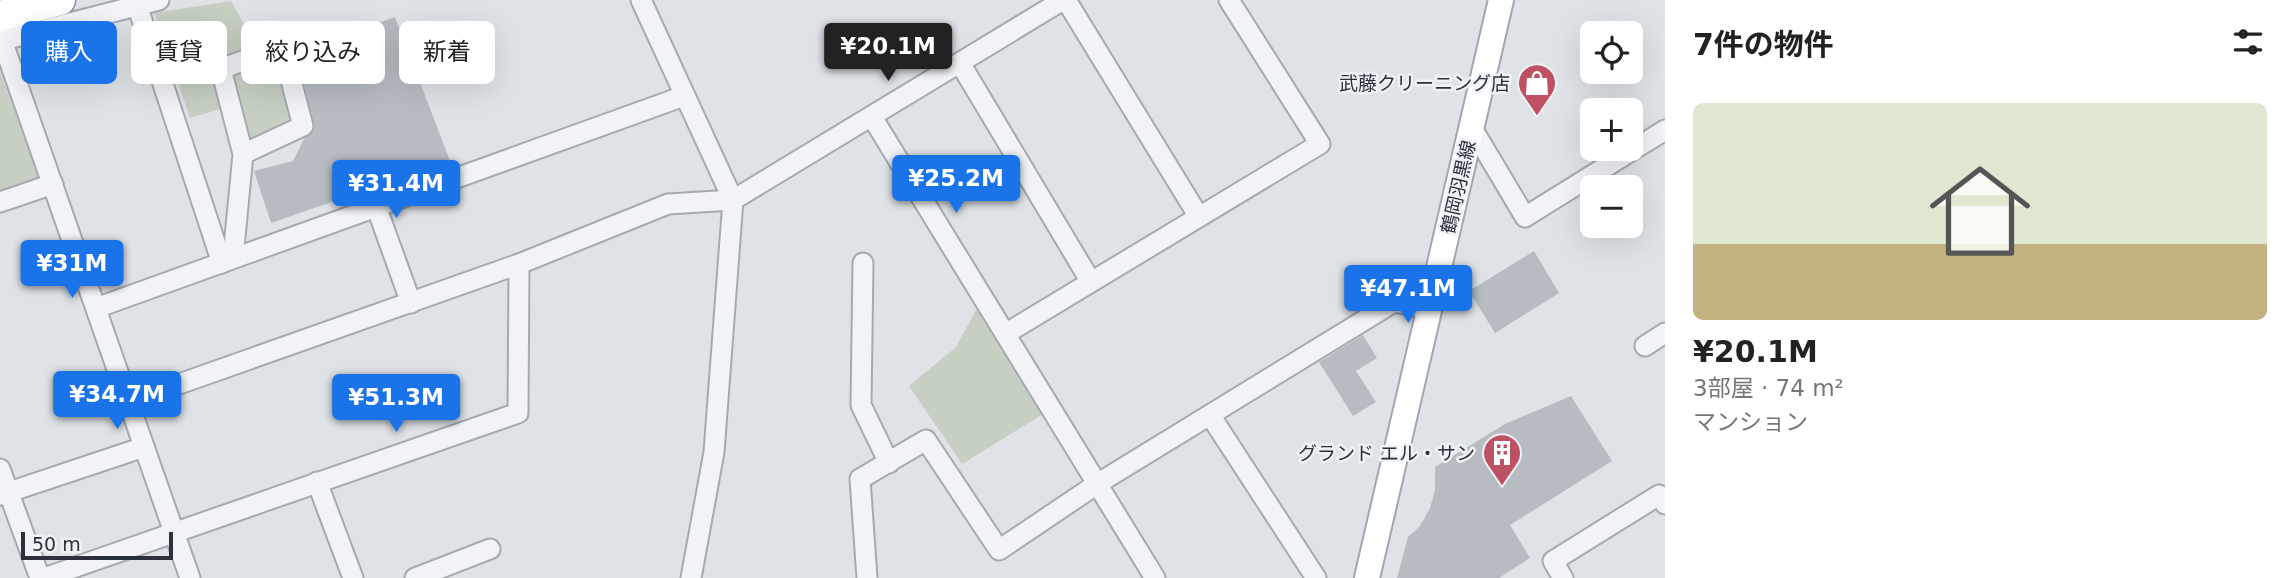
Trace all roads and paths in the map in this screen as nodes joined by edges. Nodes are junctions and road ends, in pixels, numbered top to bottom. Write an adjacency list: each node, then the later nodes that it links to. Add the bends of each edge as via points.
1 (60, 0): 8 (highway)
2 (159, 0): 7 (street)
3 (641, 0): 10 (street)
4 (1065, 0): 9 (street); 19 (street)
5 (1230, 0): 19 (street, via 1320,144)
6 (1501, 0): 12 (main road, 鶴岡羽黒線)
7 (137, 5): 8 (street); 20 (street)
8 (1, 32): 15 (street)
9 (960, 63): 11 (street); 23 (street)
10 (684, 96): 16 (street); 18 (street)
11 (872, 117): 16 (street); 28 (street)
12 (1472, 128): 13 (street, via 1525,217); 26 (main road, 鶴岡羽黒線)
13 (1665, 130)
14 (243, 154): 14 (street, via 303,126 282,46 221,69); 20 (street)
15 (53, 184): 17 (street); 25 (street)
16 (733, 200): 22 (street, via 668,205); 45 (street, via 714,452)
17 (0, 202)
18 (376, 206): 20 (street); 24 (street)
19 (1199, 217): 23 (street)
20 (227, 261): 25 (street)
21 (863, 263): 33 (street, via 861,405)
22 (519, 264): 24 (street); 35 (street, via 518,413)
23 (1091, 282): 28 (street)
24 (411, 303): 30 (street)
25 (96, 308): 30 (street)
26 (1430, 309): 31 (street, via 1394,302); 49 (main road, 鶴岡羽黒線)
27 (1665, 333): 29 (street)
28 (1005, 334): 36 (street)
29 (1645, 346)
30 (128, 402): 32 (street)
31 (1210, 415): 36 (street); 48 (street)
32 (144, 447): 37 (street); 39 (street)
33 (889, 463): 36 (street, via 926,440 999,550); 46 (street, via 860,479)
34 (0, 469): 37 (street)
35 (317, 482): 39 (street); 43 (street)
36 (1097, 484): 47 (street)
37 (4, 494): 41 (street)
38 (1665, 504): 50 (street, via 1659,495 1553,561)
39 (173, 531): 41 (street); 42 (street)
40 (490, 549): 44 (street)
41 (42, 578)
42 (190, 578)
43 (353, 578)
44 (415, 578)
45 (691, 578)
46 (867, 578)
47 (1155, 578)
48 (1316, 578)
49 (1367, 578)
50 (1563, 578)

